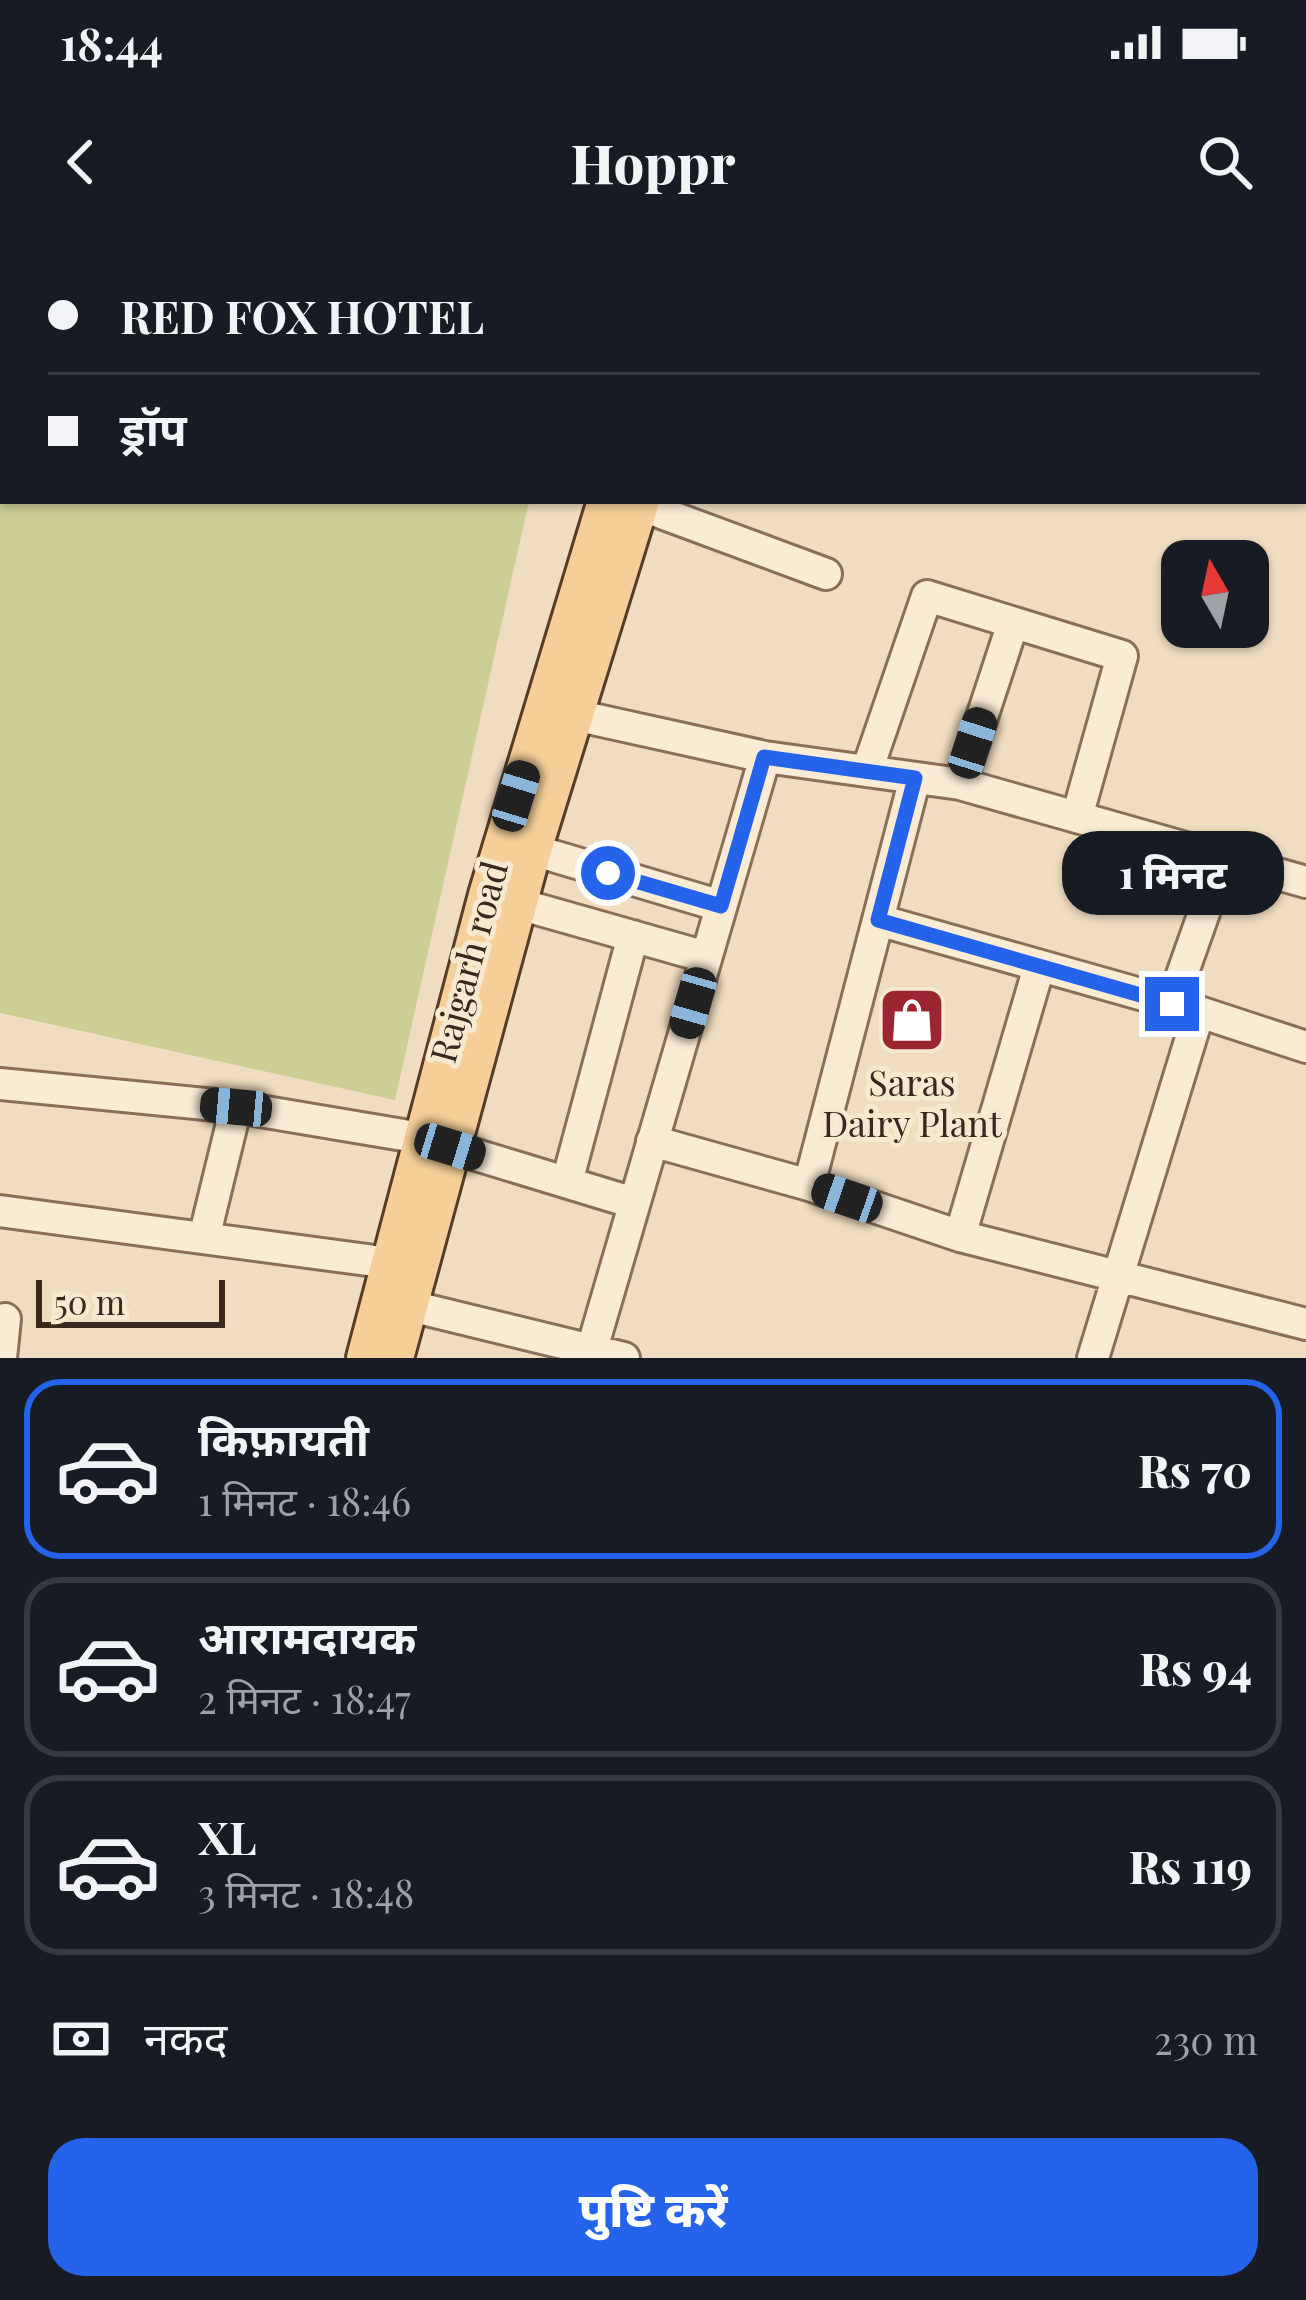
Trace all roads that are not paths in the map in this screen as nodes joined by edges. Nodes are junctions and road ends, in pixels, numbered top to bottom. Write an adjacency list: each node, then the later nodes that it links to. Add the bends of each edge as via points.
1 (628, 504): 5 (main road, Rajgarh road)
2 (634, 504): 3 (street)
3 (826, 574)
4 (1013, 623): 7 (street, via 927,596); 9 (street); 10 (street, via 1122,656)
5 (559, 712): 6 (street); 11 (main road, Rajgarh road); 25 (main road, Rajgarh road)
6 (764, 757): 7 (street); 15 (street)
7 (867, 771): 8 (street)
8 (915, 778): 9 (street); 16 (street)
9 (960, 784): 10 (street)
10 (1076, 817): 12 (street)
11 (533, 850): 14 (main road, Rajgarh road); 15 (street)
12 (1223, 859): 13 (street); 20 (street)
13 (1306, 881)
14 (519, 904): 17 (street); 25 (main road, Rajgarh road)
15 (721, 906): 18 (street)
16 (878, 920): 19 (street); 27 (street)
17 (633, 936): 18 (street); 26 (street)
18 (706, 957): 24 (street)
19 (1040, 967): 20 (street); 30 (street)
20 (1185, 1009): 21 (street); 33 (street)
21 (1306, 1047)
22 (0, 1084): 23 (street)
23 (236, 1107): 25 (street); 31 (street)
24 (652, 1141): 27 (street); 28 (street)
25 (436, 1143): 26 (street); 32 (main road, Rajgarh road); 34 (main road, Rajgarh road)
26 (567, 1182): 28 (street)
27 (809, 1185): 30 (street)
28 (634, 1203): 37 (street)
29 (0, 1211): 31 (street)
30 (960, 1236): 33 (street)
31 (205, 1238): 32 (street)
32 (390, 1263): 34 (main road, Rajgarh road)
33 (1119, 1273): 36 (street); 42 (street)
34 (393, 1302): 37 (street); 39 (main road, Rajgarh road); 40 (main road, Rajgarh road)
35 (5, 1318): 38 (street)
36 (1306, 1324)
37 (592, 1349): 41 (street)
38 (1, 1358)
39 (364, 1358)
40 (394, 1358)
41 (624, 1358)
42 (1093, 1358)

